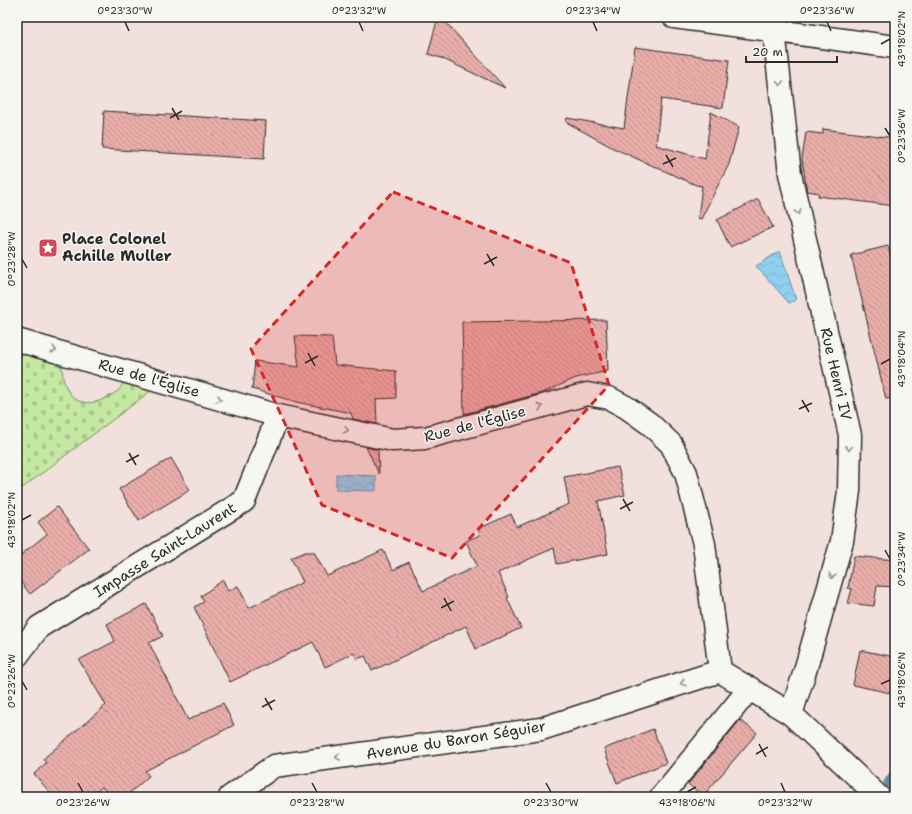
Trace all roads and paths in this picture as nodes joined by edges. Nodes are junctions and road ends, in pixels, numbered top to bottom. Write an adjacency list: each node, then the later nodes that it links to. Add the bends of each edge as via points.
1 (674, 17): 2 (street)
2 (774, 31): 3 (street); 9 (street, Rue Henri IV, one-way to 9, via 790,174 850,435 849,490 842,541)
3 (895, 47)
4 (17, 340): 5 (street, Rue de l'Église, one-way to 5)
5 (278, 416): 6 (street, Impasse Saint-Laurent, via 244,501 39,628); 7 (street, Rue de l'Église, one-way to 7, via 393,440 425,438 587,394 609,398 626,407 650,424 671,444 686,473 704,544)
6 (17, 656)
7 (720, 671): 8 (street); 10 (street, Avenue du Baron Séguier, one-way to 10, via 541,729 274,766)
8 (750, 688): 9 (street); 11 (street)
9 (791, 714): 12 (street)
10 (230, 797)
11 (661, 797)
12 (879, 797)

